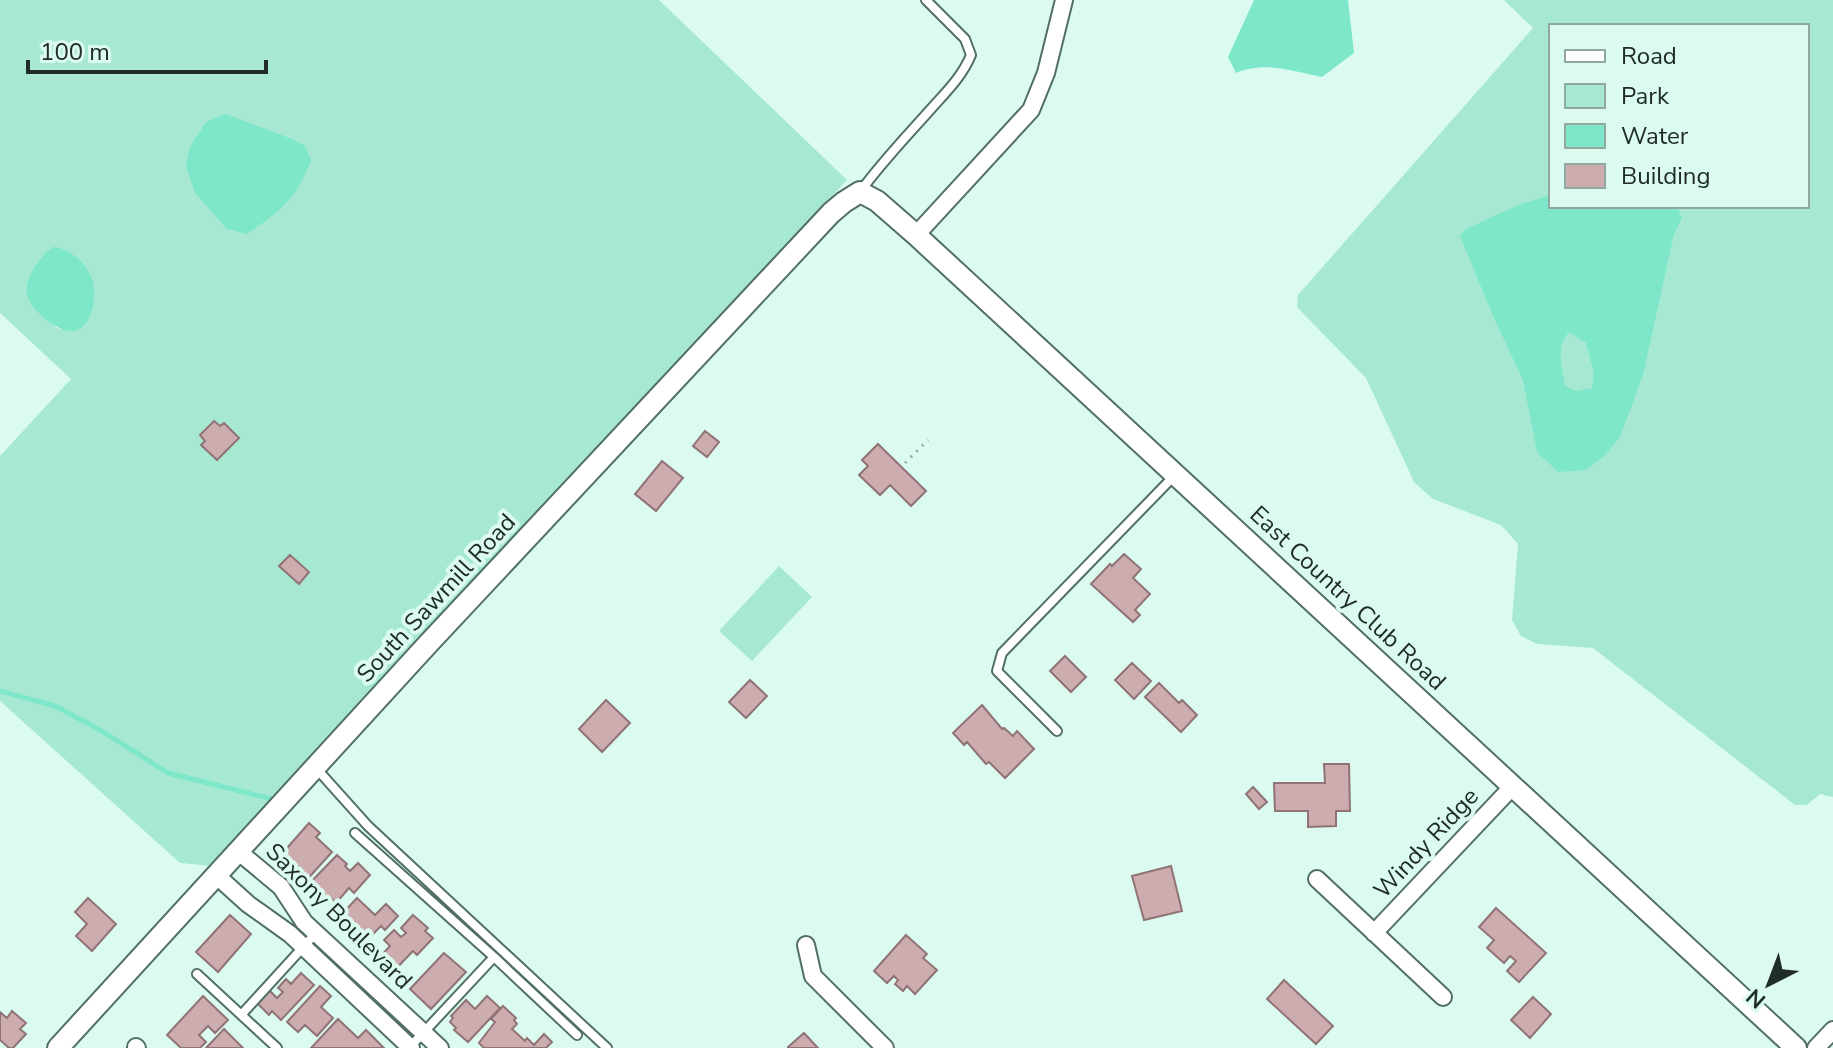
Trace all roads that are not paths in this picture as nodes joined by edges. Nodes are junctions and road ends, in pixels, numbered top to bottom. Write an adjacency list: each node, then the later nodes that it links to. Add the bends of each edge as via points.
1 (926, 0): 3 (lane, via 965,39 971,55 951,88)
2 (1064, 0): 4 (street, via 1031,110)
3 (860, 192): 4 (street, East Country Club Road); 7 (street, South Sawmill Road, via 831,213)
4 (916, 235): 5 (street, East Country Club Road)
5 (1176, 475): 6 (lane, via 1002,653 997,671); 8 (street, East Country Club Road)
6 (1057, 731)
7 (315, 768): 10 (street, South Sawmill Road); 28 (lane, via 368,826)
8 (1513, 786): 14 (street, Windy Ridge); 30 (street, East Country Club Road)
9 (355, 833): 17 (lane)
10 (239, 852): 11 (street, South Sawmill Road); 13 (street, Saxony Boulevard, via 281,887)
11 (216, 875): 16 (street, Saxony Boulevard); 24 (street, South Sawmill Road)
12 (1317, 879): 14 (street, Windy Ridge)
13 (316, 933): 16 (lane); 22 (street, Saxony Boulevard)
14 (1374, 933): 19 (street, Windy Ridge)
15 (806, 945): 29 (street, via 813,976)
16 (303, 947): 20 (lane); 26 (street, Saxony Boulevard)
17 (494, 957): 22 (lane); 23 (lane)
18 (197, 974): 20 (lane)
19 (1443, 997)
20 (242, 1014): 25 (lane)
21 (1833, 1030): 31 (street)
22 (423, 1033): 26 (lane); 27 (street, Saxony Boulevard)
23 (577, 1035)
24 (58, 1048)
25 (277, 1048)
26 (410, 1048)
27 (440, 1048)
28 (607, 1048)
29 (885, 1048)
30 (1796, 1048)
31 (1816, 1048)

